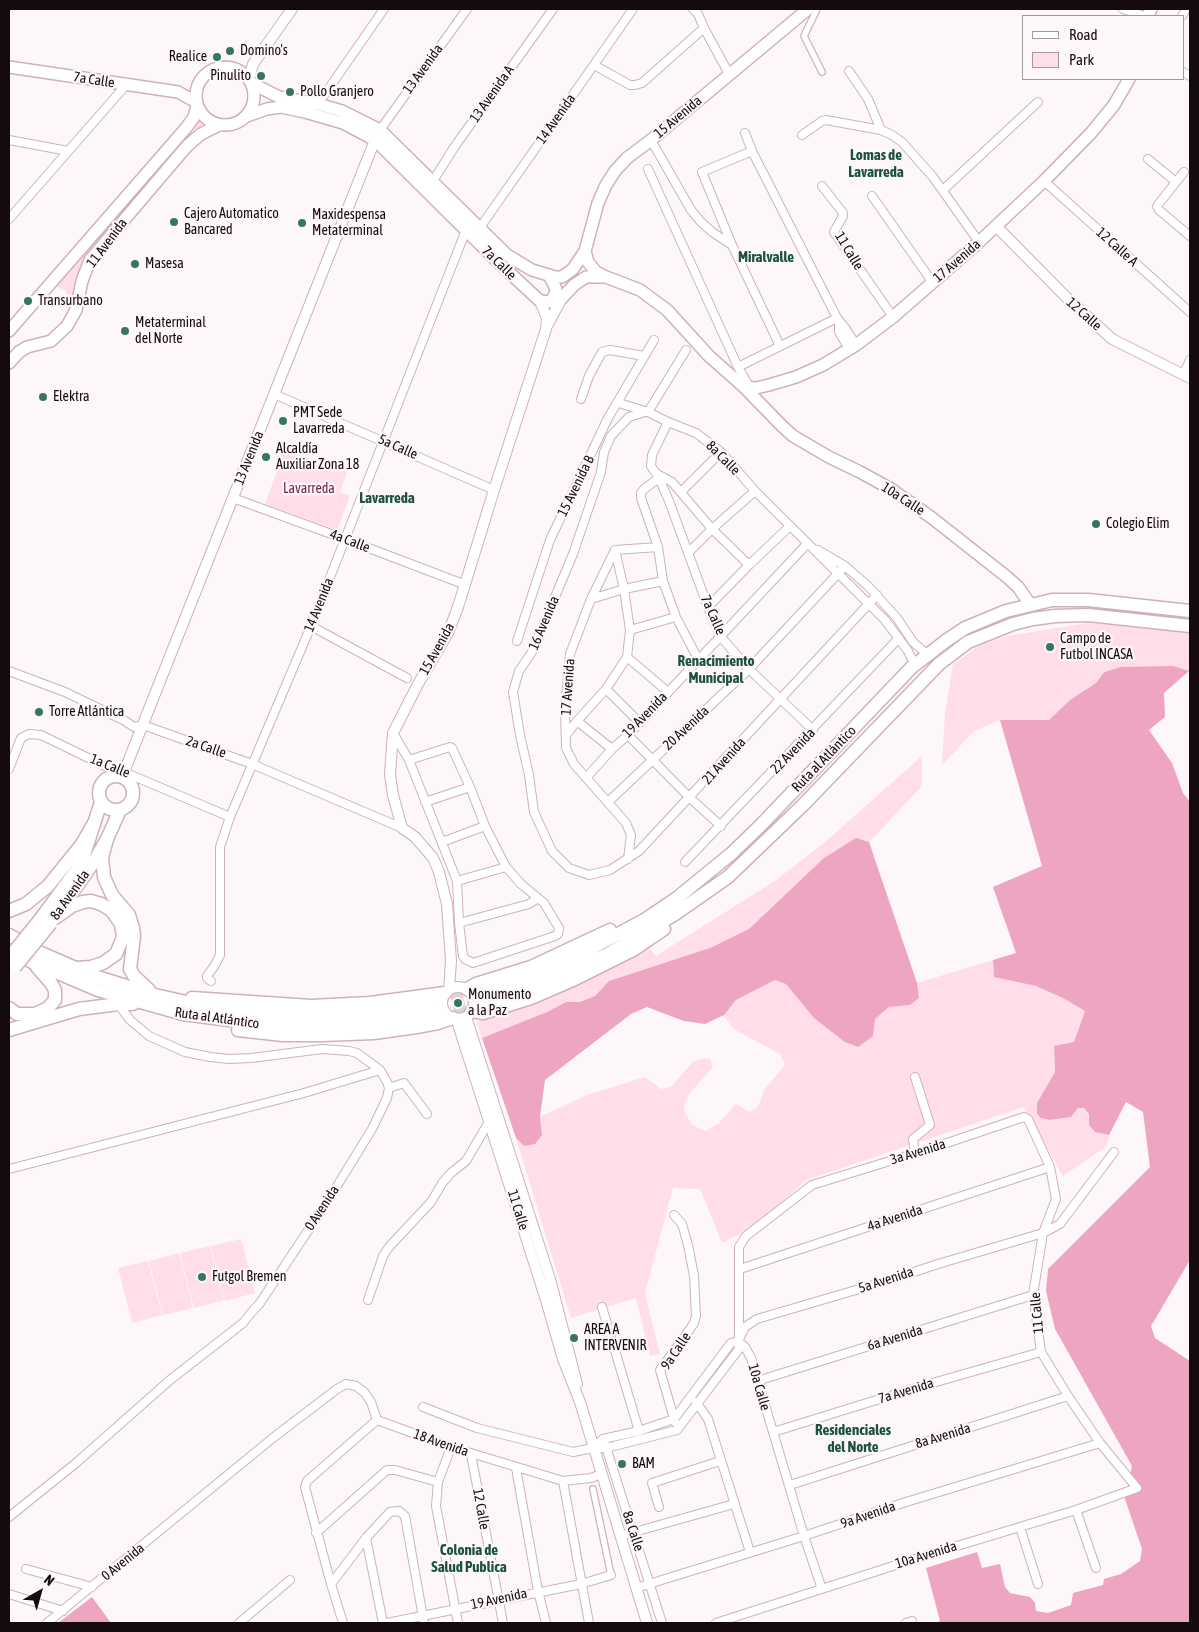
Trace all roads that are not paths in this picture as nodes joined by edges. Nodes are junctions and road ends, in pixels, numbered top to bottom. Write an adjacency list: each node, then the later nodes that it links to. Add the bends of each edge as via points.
1 (292, 9): 17 (street, via 253,64)
2 (384, 9): 24 (street)
3 (467, 9): 29 (street, 13 Avenida)
4 (553, 9): 38 (street, 13 Avenida A)
5 (634, 9): 12 (street, 14 Avenida)
6 (693, 9): 11 (street)
7 (808, 9): 16 (main road, 15 Avenida)
8 (817, 9): 14 (street, via 804,36)
9 (1122, 9): 10 (street)
10 (1134, 12)
11 (704, 28): 12 (street, via 642,83 625,83); 16 (street)
12 (594, 65): 46 (street, 14 Avenida)
13 (9, 67): 19 (main road, 7a Calle)
14 (822, 72)
15 (849, 72): 27 (street, via 868,99)
16 (729, 74): 32 (main road, 15 Avenida)
17 (247, 78): 20 (main road, via 232,68 218,68 205,75); 24 (main road, 7a Calle, via 279,97); 25 (main road, via 254,91 254,100)
18 (1128, 80): 39 (main road, 17 Avenida, via 1103,119)
19 (126, 85): 21 (main road, 7a Calle); 33 (street)
20 (197, 87): 21 (main road, 7a Calle); 23 (main road)
21 (178, 92): 23 (main road, 7a Calle)
22 (1038, 102): 42 (street)
23 (197, 104): 26 (main road, via 202,115); 61 (main road, 11 Avenida, via 191,121)
24 (318, 104): 29 (main road, 7a Calle, via 352,114)
25 (247, 116): 26 (main road, via 236,124); 29 (main road, 7a Calle, via 281,108 338,121)
26 (219, 125): 68 (main road, 11 Avenida, via 187,146 90,260 76,310 67,326 50,341 19,352)
27 (881, 130): 30 (street, via 822,120); 42 (street, via 902,142)
28 (744, 133): 34 (street)
29 (378, 135): 38 (main road, 7a Calle); 47 (main road, 7a Calle); 73 (street, 13 Avenida)
30 (802, 135)
31 (9, 140): 33 (street)
32 (651, 140): 50 (street, via 700,222); 51 (main road, 15 Avenida, via 614,171 596,212)
33 (68, 151): 44 (street)
34 (752, 151): 50 (street, via 702,172); 59 (street)
35 (1148, 160): 40 (street)
36 (648, 169): 69 (street)
37 (1184, 172): 40 (street)
38 (433, 181): 46 (main road, 7a Calle)
39 (1044, 181): 45 (main road, 17 Avenida); 57 (street, 12 Calle A)
40 (1176, 182): 48 (street, via 1157,206)
41 (822, 186): 58 (street, 11 Calle, via 843,213 834,232)
42 (942, 190): 49 (street)
43 (872, 196): 54 (street)
44 (9, 219)
45 (996, 226): 49 (main road, 17 Avenida); 70 (street, 12 Calle, via 1112,339)
46 (479, 229): 52 (main road, 7a Calle, via 507,255 532,270)
47 (466, 230): 56 (main road, 7a Calle, via 511,275); 79 (street, 14 Avenida)
48 (1190, 236)
49 (980, 242): 54 (main road, 17 Avenida)
50 (732, 245): 63 (street)
51 (585, 251): 52 (main road, via 568,274 555,278); 53 (main road, via 596,272)
52 (549, 275): 56 (main road, via 556,288 555,295)
53 (606, 277): 55 (main road, via 586,278); 72 (main road, via 654,298 709,356)
54 (932, 283): 58 (main road, 17 Avenida)
55 (562, 298): 56 (main road); 60 (street, 15 Avenida)
56 (545, 301): 60 (street, 15 Avenida)
57 (1190, 312)
58 (893, 317): 64 (main road, 17 Avenida)
59 (838, 320): 63 (street); 64 (street, via 839,332)
60 (546, 329): 82 (street, 15 Avenida)
61 (9, 330)
62 (654, 340): 66 (street, 15 Avenida B)
63 (780, 346): 69 (street)
64 (852, 347): 71 (main road, 17 Avenida, via 823,366)
65 (686, 350): 77 (street, 16 Avenida)
66 (644, 356): 74 (street, via 610,350 602,352); 75 (street, 15 Avenida B)
67 (1190, 360): 70 (street)
68 (9, 363)
69 (739, 370): 72 (street)
70 (1187, 376)
71 (769, 385): 72 (main road, 17 Avenida); 76 (main road)
72 (747, 387): 76 (main road, 10a Calle)
73 (274, 394): 79 (street, 5a Calle); 85 (street, 13 Avenida)
74 (581, 399)
75 (619, 403): 77 (street, 8a Calle); 111 (street, 15 Avenida B, via 608,418 550,540)
76 (765, 408): 102 (main road, 10a Calle, via 793,436 890,489 932,518 1018,587)
77 (647, 412): 78 (street, 8a Calle); 149 (street, 16 Avenida, via 630,418 611,436 573,554 532,652 519,671 513,692 534,812)
78 (668, 422): 80 (street, 8a Calle, via 696,433); 81 (street, via 650,461)
79 (384, 441): 82 (street, 5a Calle); 88 (street, 14 Avenida)
80 (720, 452): 83 (street, 8a Calle); 84 (street)
81 (658, 475): 84 (street, via 667,478); 90 (street, via 641,493); 92 (street, 7a Calle)
82 (494, 490): 97 (street, 15 Avenida)
83 (755, 491): 86 (street, 8a Calle); 87 (street)
84 (681, 492): 87 (street)
85 (233, 498): 88 (street, 4a Calle); 124 (street, 13 Avenida)
86 (790, 526): 89 (street, 8a Calle); 93 (street)
87 (712, 529): 92 (street); 93 (street)
88 (345, 539): 97 (street, 4a Calle); 106 (street, 14 Avenida)
89 (807, 544): 94 (street, 8a Calle); 95 (street, 8a Calle); 109 (street, 19 Avenida)
90 (658, 547): 91 (street); 96 (street)
91 (615, 550): 98 (street); 100 (street, 17 Avenida)
92 (688, 553): 103 (street, 7a Calle)
93 (749, 565): 103 (street)
94 (845, 566): 95 (street, 20 Avenida); 99 (street, 8a Calle)
95 (838, 574): 101 (street, 8a Calle); 116 (street, 20 Avenida)
96 (663, 580): 98 (street); 105 (street)
97 (466, 585): 126 (street, 15 Avenida, via 448,633)
98 (624, 588): 100 (street); 108 (street)
99 (877, 595): 101 (street, 21 Avenida); 112 (street, 8a Calle, via 913,642)
100 (591, 599): 127 (street, 17 Avenida, via 570,654 565,708)
101 (870, 603): 110 (street, 8a Calle); 121 (street, 21 Avenida)
102 (1030, 604): 104 (main road, Ruta al Atlántico, via 1088,600); 112 (main road, Ruta al Atlántico, via 965,628)
103 (708, 607): 109 (street, 7a Calle)
104 (1190, 611)
105 (676, 618): 108 (street); 114 (street)
106 (311, 626): 118 (street); 132 (street, 14 Avenida)
107 (1190, 626): 172 (main road, Ruta al Atlántico, via 1088,615 1055,616 1013,624 968,642 939,664 750,858 675,914 664,929 648,941 608,964 531,998 483,1013)
108 (630, 630): 113 (street)
109 (720, 636): 114 (street, 19 Avenida); 116 (street, 7a Calle)
110 (899, 638): 115 (street, 8a Calle); 125 (street, 22 Avenida)
111 (517, 641)
112 (928, 655): 115 (main road, Ruta al Atlántico)
113 (627, 657): 119 (street); 120 (street)
114 (698, 659): 120 (street, 19 Avenida)
115 (915, 665): 155 (main road, Ruta al Atlántico, via 732,853)
116 (749, 669): 121 (street, 7a Calle); 131 (street, 20 Avenida)
117 (9, 671): 124 (street, 2a Calle, via 65,692 134,727)
118 (407, 678)
119 (606, 689): 122 (street); 123 (street)
120 (668, 692): 123 (street, 19 Avenida)
121 (780, 698): 125 (street, 7a Calle); 137 (street, 21 Avenida)
122 (577, 722): 127 (street); 129 (street)
123 (639, 722): 128 (street, 19 Avenida)
124 (143, 725): 132 (street, 2a Calle); 134 (street, 13 Avenida)
125 (813, 730): 145 (street, 22 Avenida)
126 (393, 733): 130 (street); 146 (street, 15 Avenida, via 390,775)
127 (567, 734): 135 (street, 17 Avenida, via 566,748)
128 (628, 734): 129 (street, 19 Avenida); 131 (street)
129 (612, 749): 135 (street, 19 Avenida)
130 (409, 760): 136 (street, via 450,746); 139 (street)
131 (652, 760): 137 (street); 140 (street, 20 Avenida)
132 (252, 764): 142 (street, 14 Avenida); 146 (street, 2a Calle)
133 (9, 769): 134 (street, 1a Calle, via 22,738 29,734 41,735)
134 (123, 774): 138 (main road, via 103,782 99,791); 141 (main road, via 133,794 129,804); 142 (street, 1a Calle)
135 (586, 778): 140 (street)
136 (470, 787): 139 (street); 144 (street)
137 (690, 798): 145 (street); 150 (street, 21 Avenida)
138 (101, 802): 141 (main road, via 109,809); 143 (main road, 8a Avenida)
139 (425, 802): 148 (street)
140 (608, 802): 150 (street, via 626,823 631,835)
141 (120, 810): 147 (main road, 8a Avenida)
142 (230, 817): 165 (street, 14 Avenida, via 220,847 220,955 207,976)
143 (94, 823): 156 (main road, via 82,844 48,886 26,904); 157 (main road, 8a Avenida, via 84,855)
144 (484, 826): 148 (street); 152 (street)
145 (721, 826): 151 (street, 22 Avenida)
146 (402, 828): 158 (street, via 415,836 433,858)
147 (107, 839): 157 (main road, 8a Avenida, via 81,881); 169 (main road, via 102,858 104,877 112,895 129,915 133,928 130,969)
148 (442, 842): 153 (street)
149 (552, 851): 150 (street, 21 Avenida, via 569,868 589,875 610,870)
150 (628, 859)
151 (685, 862)
152 (506, 867): 153 (street); 154 (street)
153 (457, 881): 158 (street)
154 (538, 898): 158 (street, via 529,904); 158 (street, via 558,928 558,934 552,938 473,963 463,956)
155 (677, 898): 166 (main road, via 664,900 531,967); 172 (main road, Ruta al Atlántico, via 646,919)
156 (9, 911)
157 (49, 920): 163 (main road, 8a Avenida, bridge); 164 (main road, via 72,906 91,901 111,910 121,924 123,937 116,954 103,964)
158 (456, 928): 161 (street)
159 (9, 935): 164 (main road, Ruta al Atlántico)
160 (9, 949): 162 (main road, Ruta al Atlántico)
161 (451, 961): 166 (street); 167 (street)
162 (32, 962): 169 (main road, Ruta al Atlántico, via 98,990); 171 (main road, via 52,983 55,1000 48,1008 35,1014 17,1014)
163 (11, 966)
164 (74, 968): 169 (main road, Ruta al Atlántico)
165 (211, 981)
166 (464, 988): 167 (street); 172 (street, via 473,997 474,1007)
167 (447, 991): 168 (main road, via 370,1003 311,1006 205,997); 172 (street, via 442,1002 445,1012)
168 (169, 998): 169 (main road, Ruta al Atlántico); 173 (main road, Ruta al Atlántico, via 256,1014 335,1016 435,1008 378,1022 321,1026 268,1025)
169 (155, 1001): 170 (main road); 173 (main road, Ruta al Atlántico)
170 (118, 1004): 174 (main road, via 79,1009); 175 (street, via 140,1029 185,1052 229,1059 322,1049 349,1050)
171 (9, 1008)
172 (468, 1010): 173 (main road, via 438,1023 374,1033 322,1036 235,1030 210,1025); 180 (street, 11 Calle)
173 (183, 1014)
174 (9, 1030)
175 (380, 1070): 177 (street); 184 (street)
176 (915, 1077): 182 (street, via 930,1125 913,1139)
177 (389, 1088): 178 (street, via 404,1083); 220 (street, 0 Avenida, via 372,1129 324,1207 251,1314)
178 (427, 1114)
179 (1024, 1118): 182 (street, 3a Avenida); 183 (street, 11 Calle, via 1030,1123)
180 (494, 1119): 189 (street, via 466,1161 451,1173 431,1202 389,1247); 206 (street, 11 Calle, via 563,1359)
181 (1114, 1152): 186 (street, 5a Avenida, via 1060,1224)
182 (915, 1153): 187 (street, 3a Avenida, via 812,1185 746,1236 739,1247)
183 (1050, 1167): 186 (street, 11 Calle, via 1056,1199); 187 (street, 4a Avenida)
184 (9, 1169)
185 (674, 1215): 198 (street, 9a Calle, via 682,1224 688,1245 696,1316 660,1370)
186 (1044, 1233): 188 (street, 11 Calle); 191 (street, 5a Avenida, via 757,1320 745,1327)
187 (740, 1269): 191 (street)
188 (1033, 1295): 192 (street, 11 Calle); 193 (street, 6a Avenida)
189 (368, 1300)
190 (602, 1307): 201 (street)
191 (738, 1341): 193 (street, 10a Calle, via 751,1358); 195 (street, 5a Avenida, via 731,1343); 196 (street, 5a Avenida, via 739,1349 735,1356)
192 (1041, 1352): 194 (street, 11 Calle); 202 (street, 7a Avenida)
193 (757, 1381): 202 (street, 10a Calle)
194 (1068, 1396): 204 (street, 11 Calle); 214 (street, 8a Avenida)
195 (691, 1397): 196 (street); 198 (street, 5a Avenida)
196 (698, 1403): 200 (street, 5a Avenida); 209 (street, via 708,1419)
197 (423, 1407): 206 (street, via 477,1428 573,1452)
198 (674, 1419): 200 (street, 9a Calle); 201 (street)
199 (377, 1420): 205 (street, 18 Avenida); 223 (street, via 307,1481 304,1487); 236 (street, 0 Avenida, via 371,1402 356,1386 346,1384 337,1389)
200 (677, 1430): 207 (street)
201 (638, 1431): 203 (street)
202 (773, 1432): 214 (street, 10a Calle)
203 (603, 1440): 206 (street); 207 (street, 8a Calle)
204 (1100, 1443): 215 (street, 11 Calle); 225 (street, 9a Avenida)
205 (451, 1447): 208 (street, 18 Avenida); 213 (street)
206 (593, 1448): 207 (street); 211 (street, 11 Calle)
207 (606, 1448): 222 (street, 8a Calle)
208 (471, 1454): 210 (street, 18 Avenida); 241 (street, 12 Calle)
209 (720, 1461): 217 (street); 218 (street, via 652,1483)
210 (516, 1468): 212 (street, 18 Avenida); 239 (street)
211 (601, 1474): 212 (street, 18 Avenida); 224 (street, 11 Calle)
212 (563, 1481): 233 (street)
213 (438, 1482): 223 (street, via 387,1470); 242 (street, via 436,1506)
214 (790, 1485): 225 (street, 10a Calle)
215 (1137, 1488): 219 (street, 10a Avenida)
216 (593, 1489): 230 (street)
217 (734, 1504): 222 (street); 227 (street)
218 (659, 1507)
219 (1076, 1510): 221 (street, 10a Avenida); 228 (street)
220 (9, 1517)
221 (1020, 1527): 235 (street); 238 (street, 10a Avenida)
222 (634, 1532): 224 (street); 234 (street, 8a Calle)
223 (316, 1533): 232 (street)
224 (620, 1536): 237 (street, 11 Calle)
225 (804, 1536): 227 (street, 9a Avenida); 238 (street, 10a Calle)
226 (366, 1538): 232 (street); 244 (street, via 390,1512 399,1511 405,1516); 248 (street)
227 (750, 1552): 234 (street, 9a Avenida)
228 (1096, 1568)
229 (26, 1569): 236 (street)
230 (611, 1575): 233 (street, 19 Avenida)
231 (290, 1580): 246 (street)
232 (330, 1584): 247 (street)
233 (581, 1584): 239 (street, 19 Avenida); 253 (street)
234 (650, 1584): 237 (street, 9a Avenida); 255 (street, 8a Calle)
235 (1038, 1584)
236 (92, 1587): 243 (street, 0 Avenida)
237 (636, 1588): 254 (street, 11 Calle)
238 (822, 1589): 256 (street, 10a Avenida)
239 (538, 1591): 241 (street, 19 Avenida); 252 (street)
240 (9, 1594): 243 (street)
241 (498, 1600): 242 (street, 19 Avenida); 251 (street, 12 Calle)
242 (455, 1608): 244 (street, 19 Avenida); 250 (street)
243 (63, 1611): 245 (street, 0 Avenida)
244 (423, 1619): 249 (street, 19 Avenida)
245 (47, 1623)
246 (239, 1623)
247 (343, 1623)
248 (383, 1623)
249 (388, 1623)
250 (458, 1623)
251 (503, 1623)
252 (546, 1623)
253 (589, 1623)
254 (647, 1623)
255 (662, 1623)
256 (716, 1623)

